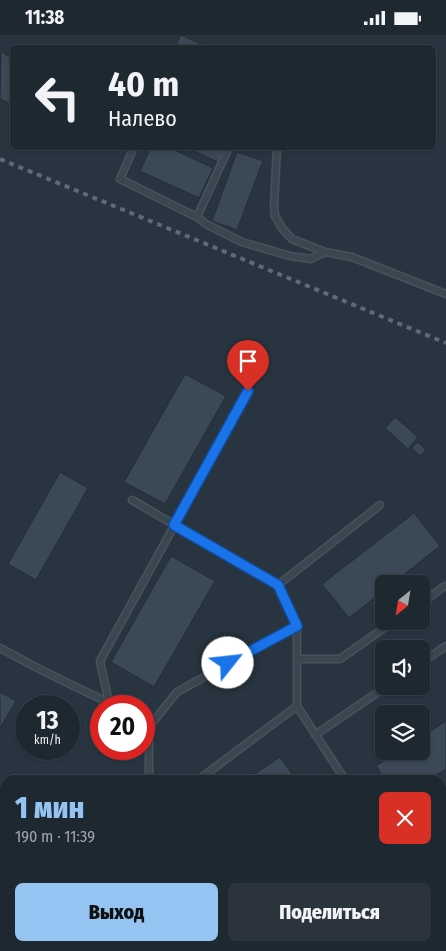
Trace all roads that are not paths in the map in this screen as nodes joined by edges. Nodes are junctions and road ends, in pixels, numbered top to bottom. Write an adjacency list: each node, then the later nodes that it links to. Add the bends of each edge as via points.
1 (133, 150): 4 (lane, via 120,179)
2 (228, 150): 4 (lane)
3 (277, 150): 5 (lane, via 275,216 292,239)
4 (197, 217): 5 (lane, via 206,225 242,242 290,256 311,259)
5 (325, 252): 6 (lane, via 352,257)
6 (446, 294)
7 (248, 391): 10 (lane)
8 (132, 500): 10 (lane)
9 (380, 505): 11 (lane)
10 (174, 525): 11 (lane); 22 (lane, via 100,661)
11 (278, 585): 14 (lane)
12 (445, 586): 13 (lane)
13 (430, 597)
14 (297, 626): 19 (lane); 24 (lane, via 178,692)
15 (381, 630): 19 (lane, via 340,659)
16 (446, 646): 18 (lane)
17 (0, 648): 21 (lane)
18 (430, 657)
19 (297, 659): 23 (lane)
20 (375, 694): 25 (lane)
21 (92, 695)
22 (109, 695)
23 (297, 706): 25 (lane); 28 (lane)
24 (155, 716)
25 (315, 735): 29 (lane)
26 (148, 760): 27 (lane)
27 (149, 775)
28 (205, 775)
29 (340, 775)

